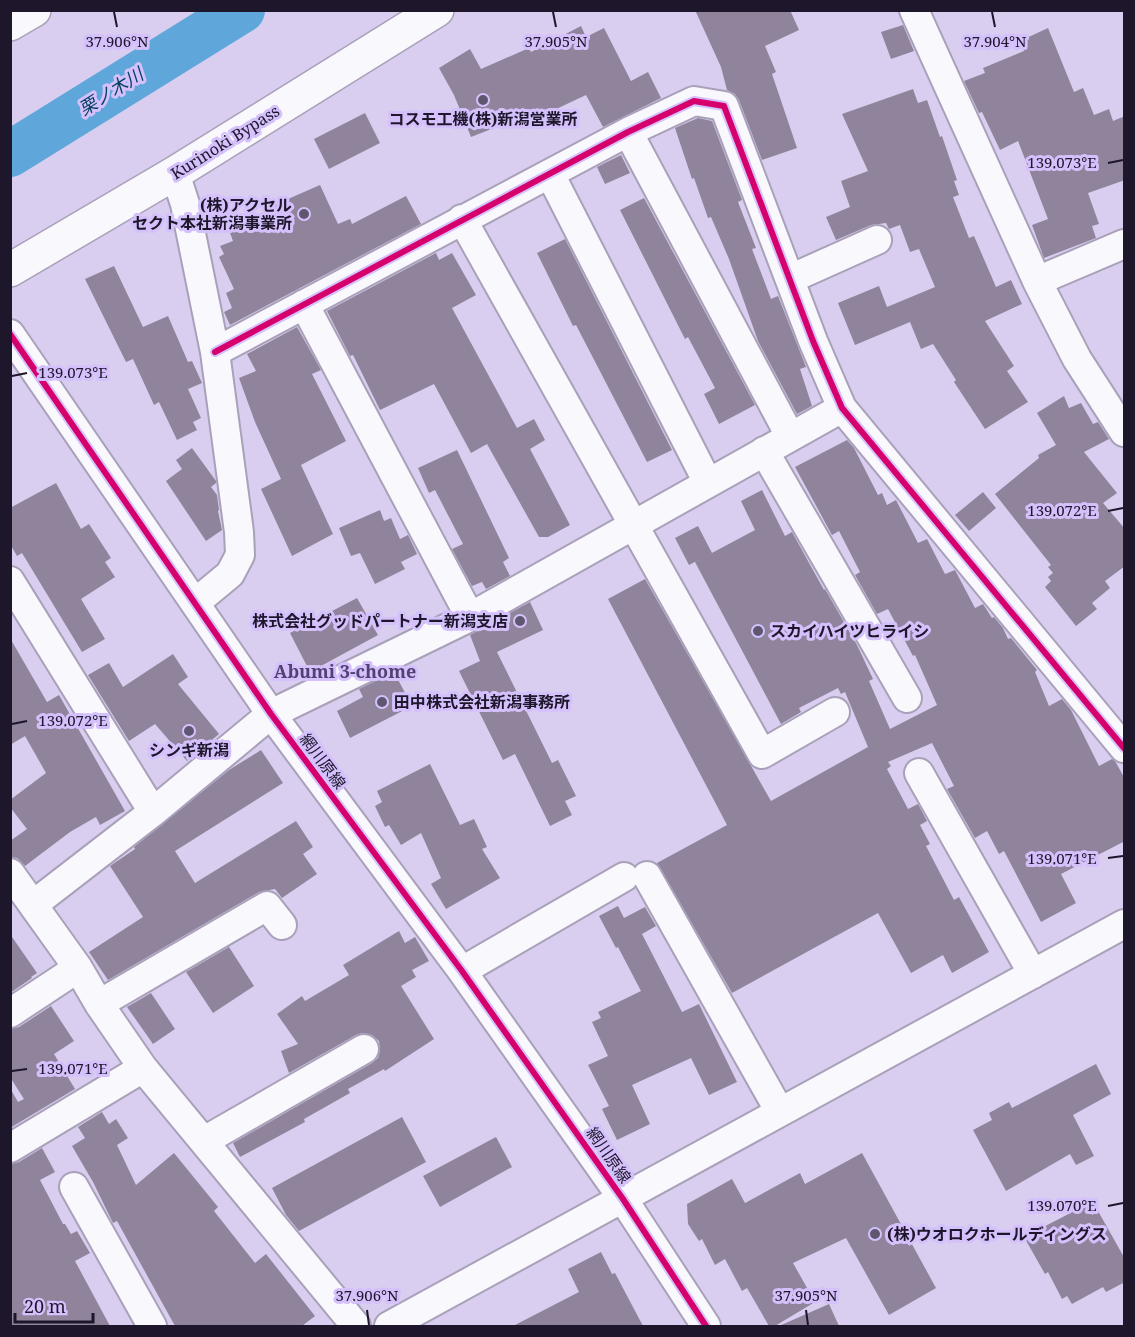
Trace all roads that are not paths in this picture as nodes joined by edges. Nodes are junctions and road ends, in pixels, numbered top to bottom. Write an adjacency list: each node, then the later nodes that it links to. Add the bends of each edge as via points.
1 (34, 10): 4 (highway)
2 (437, 10): 6 (highway, Kurinoki Bypass)
3 (914, 10): 13 (street)
4 (10, 24)
5 (628, 132): 7 (street); 12 (street, via 694,101 724,106); 19 (street)
6 (175, 173): 11 (highway, Kurinoki Bypass); 16 (street)
7 (550, 174): 8 (street); 21 (street)
8 (462, 219): 14 (street); 22 (street)
9 (877, 240): 12 (street)
10 (1125, 244): 13 (street)
11 (10, 270)
12 (790, 279): 17 (street)
13 (1037, 281): 18 (street, via 1077,359)
14 (304, 304): 16 (street); 25 (street)
15 (10, 334): 24 (street, 網川原線)
16 (215, 352): 24 (street, via 240,555 230,574)
17 (842, 408): 19 (street); 29 (street)
18 (1125, 432)
19 (790, 436): 20 (street)
20 (764, 451): 21 (street); 26 (street)
21 (708, 483): 22 (street)
22 (633, 525): 25 (street); 27 (street, via 762,754)
23 (10, 581): 31 (street)
24 (195, 603): 28 (street, 網川原線)
25 (470, 617): 28 (street)
26 (907, 698)
27 (836, 712)
28 (271, 714): 31 (street); 37 (street, 網川原線)
29 (1125, 748)
30 (919, 773): 38 (street)
31 (153, 812): 33 (street)
32 (10, 873): 33 (street)
33 (34, 904): 36 (street)
34 (1125, 924): 38 (street)
35 (282, 925): 39 (street, via 267,906)
36 (78, 968): 39 (street); 40 (street)
37 (462, 971): 43 (street, via 636,877); 47 (street, 網川原線)
38 (1033, 974): 43 (street)
39 (99, 1004): 42 (street)
40 (10, 1013)
41 (364, 1049): 44 (street)
42 (143, 1068): 44 (street); 45 (street)
43 (780, 1112): 47 (street)
44 (204, 1141): 49 (street)
45 (10, 1148)
46 (74, 1188): 48 (street)
47 (623, 1199): 50 (street); 51 (street, 網川原線)
48 (152, 1326)
49 (356, 1326)
50 (389, 1326)
51 (706, 1326)

